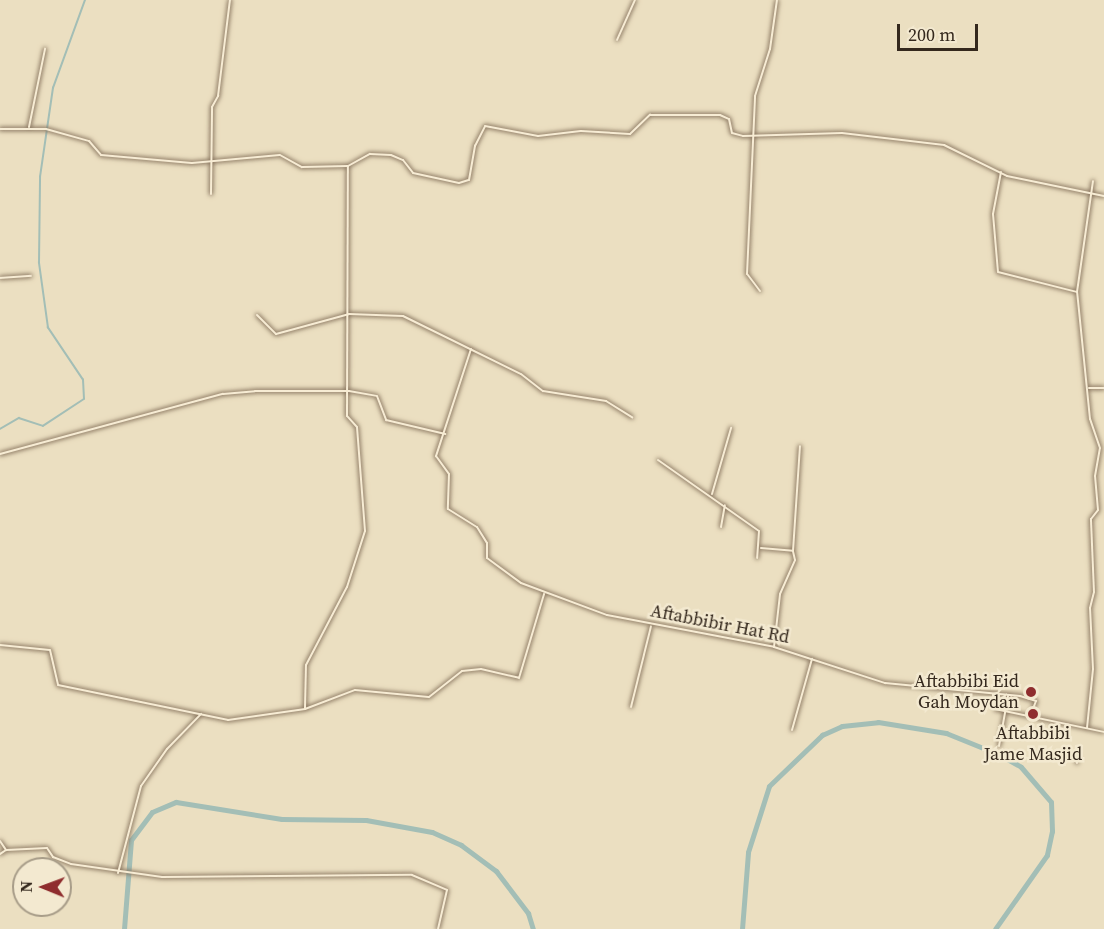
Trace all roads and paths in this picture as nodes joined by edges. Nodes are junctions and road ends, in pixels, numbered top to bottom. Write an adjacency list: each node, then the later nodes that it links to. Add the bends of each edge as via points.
1 (230, 0): 9 (street, via 221,80 212,107)
2 (635, 0): 4 (street)
3 (777, 0): 8 (street, via 770,49 757,82)
4 (617, 39)
5 (45, 49): 6 (street)
6 (29, 128): 7 (street); 9 (street, via 89,141 101,155)
7 (0, 129)
8 (755, 137): 10 (street, via 734,134 729,119 720,115 650,115 630,134 581,131 538,136 485,126 466,181 447,182 413,173 403,160 391,155 370,154); 11 (street, via 842,133 944,145); 17 (street, via 747,274)
9 (212, 162): 10 (street, via 280,155 302,167); 13 (street)
10 (348, 166): 19 (street)
11 (1001, 172): 14 (street); 18 (street, via 993,214 998,272)
12 (1093, 181): 18 (street)
13 (211, 194)
14 (1104, 196)
15 (31, 276): 16 (street)
16 (0, 278)
17 (760, 291)
18 (1077, 292): 22 (street)
19 (349, 314): 20 (street, via 276,334); 21 (street, via 403,316); 24 (street)
20 (257, 315)
21 (471, 349): 25 (street, via 543,391 606,401); 27 (street)
22 (1089, 388): 23 (street); 49 (street, via 1090,419 1100,448 1095,476 1098,510 1091,519 1093,669)
23 (1104, 388)
24 (349, 391): 27 (street, via 376,396 386,420); 29 (street, via 224,394); 44 (street, via 347,419 357,424 356,451 362,471 364,539 330,624 306,665)
25 (632, 417)
26 (731, 429): 31 (street)
27 (446, 434): 37 (street, Aftabbibir Hat Rd, via 436,456 448,482 448,509 477,527 487,543 487,558)
28 (800, 446): 35 (street)
29 (0, 454)
30 (658, 460): 31 (street)
31 (712, 494): 32 (street)
32 (725, 505): 33 (street); 34 (street, via 759,531)
33 (721, 527)
34 (761, 548): 35 (street); 36 (street)
35 (793, 551): 40 (street, via 795,560 780,594)
36 (757, 558)
37 (544, 594): 38 (street, Aftabbibir Hat Rd); 44 (street, via 519,678 481,669 462,671 429,697 355,690)
38 (651, 626): 40 (street, Aftabbibir Hat Rd); 43 (street)
39 (0, 645): 47 (street, via 50,650 58,685)
40 (774, 647): 41 (street, Aftabbibir Hat Rd)
41 (812, 659): 42 (street, Aftabbibir Hat Rd, via 885,683); 50 (street)
42 (1008, 695): 46 (street); 48 (street, Aftabbibir Hat Rd, via 1036,701)
43 (631, 707)
44 (305, 709): 47 (street, via 228,720)
45 (995, 709): 46 (street)
46 (1006, 712): 48 (street); 52 (street)
47 (201, 714): 58 (street, via 167,749 141,786)
48 (1030, 717): 49 (street)
49 (1087, 728): 51 (street)
50 (792, 730)
51 (1104, 732)
52 (999, 746)
53 (1076, 756): 54 (street)
54 (1077, 763)
55 (0, 841): 56 (street)
56 (6, 850): 57 (street); 58 (street, via 47,848 53,857 68,864)
57 (0, 854)
58 (120, 873): 59 (street, via 412,875 447,890)
59 (438, 929)

